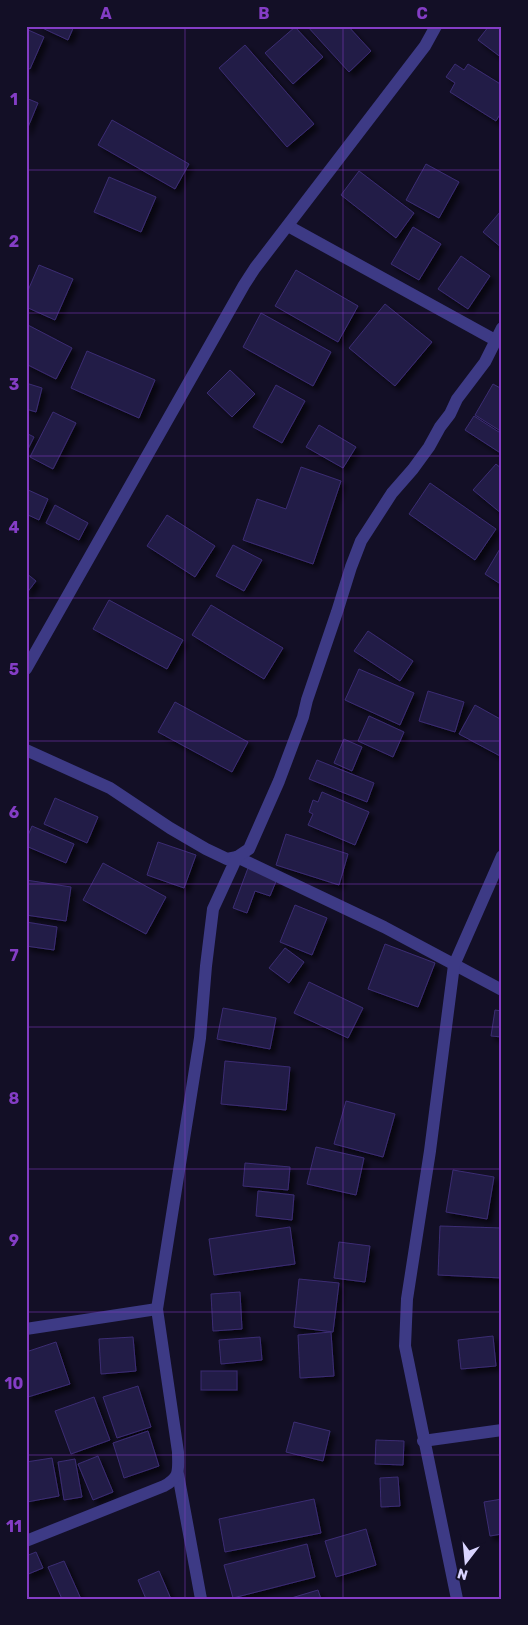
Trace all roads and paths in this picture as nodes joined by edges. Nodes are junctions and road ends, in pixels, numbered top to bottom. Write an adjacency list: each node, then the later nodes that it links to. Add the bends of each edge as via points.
1 (436, 26): 2 (street, via 425,46)
2 (288, 226): 4 (street); 5 (street, via 244,285)
3 (502, 328): 4 (street)
4 (495, 340): 8 (street, via 485,362 457,399 429,447 392,493 361,542 279,781 249,849)
5 (26, 670)
6 (26, 750): 8 (street, via 110,788 206,849 227,858)
7 (502, 856): 9 (street)
8 (237, 858): 9 (street, via 384,927); 11 (street, via 214,908 200,1038)
9 (454, 965): 10 (street); 14 (street, via 407,1299 405,1346)
10 (502, 990)
11 (157, 1309): 12 (street); 15 (street, via 178,1452)
12 (26, 1329)
13 (502, 1430): 14 (street)
14 (424, 1441): 18 (street)
15 (178, 1474): 16 (street, via 174,1481 164,1486); 17 (street)
16 (26, 1541)
17 (201, 1599)
18 (457, 1599)

